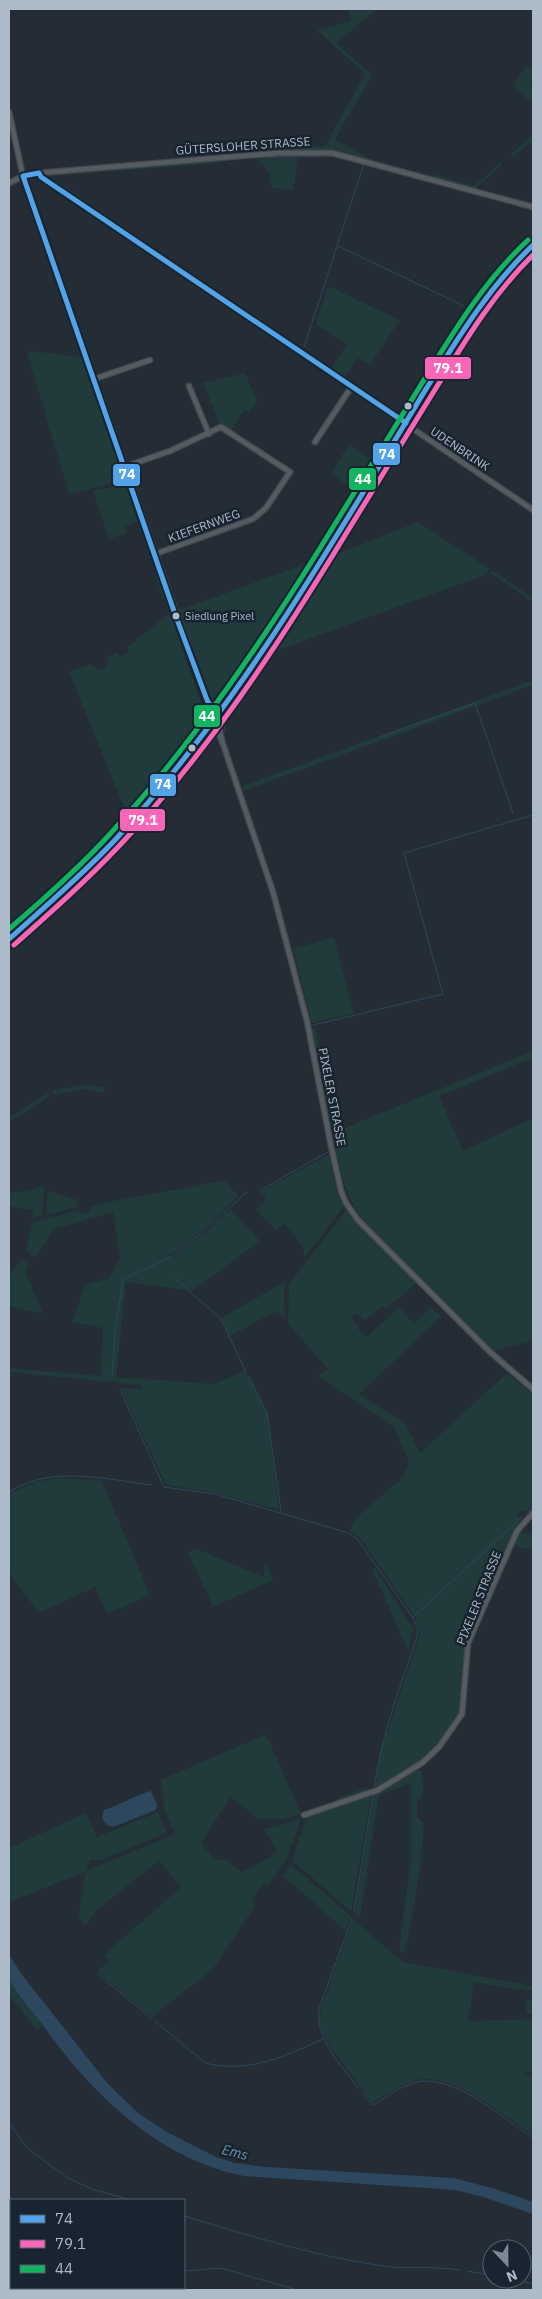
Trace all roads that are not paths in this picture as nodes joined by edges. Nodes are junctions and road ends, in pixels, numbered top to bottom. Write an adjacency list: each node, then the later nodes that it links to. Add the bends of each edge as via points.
1 (9, 112): 3 (street, PIXELER STRASSE)
2 (39, 173): 3 (street, GÜTERSLOHER STRASSE); 5 (street, GÜTERSLOHER STRASSE, via 278,153 332,153); 10 (street, UDENBRINK)
3 (23, 176): 4 (street, GÜTERSLOHER STRASSE); 8 (street, PIXELER STRASSE)
4 (9, 183)
5 (533, 207)
6 (533, 245): 11 (main road, via 510,268 471,318)
7 (150, 360): 8 (street)
8 (94, 379): 14 (street, PIXELER STRASSE)
9 (189, 386): 12 (street)
10 (352, 386): 11 (street, UDENBRINK); 13 (street)
11 (406, 423): 15 (street, UDENBRINK); 17 (main road, via 268,644)
12 (209, 434): 14 (street, KIEFERNWEG); 16 (street, KIEFERNWEG, via 224,428 290,472 266,508 253,519)
13 (314, 442)
14 (124, 466): 16 (street, PIXELER STRASSE)
15 (533, 510)
16 (155, 554): 17 (street, PIXELER STRASSE)
17 (215, 720): 18 (main road, via 111,846 49,906); 19 (street, PIXELER STRASSE, via 273,892 307,1022 331,1146 346,1203 358,1220 490,1352)
18 (9, 939)
19 (533, 1389)
20 (533, 1513): 21 (street, PIXELER STRASSE, via 517,1531 468,1642 462,1714 440,1747 422,1763 378,1790)
21 (304, 1815)

